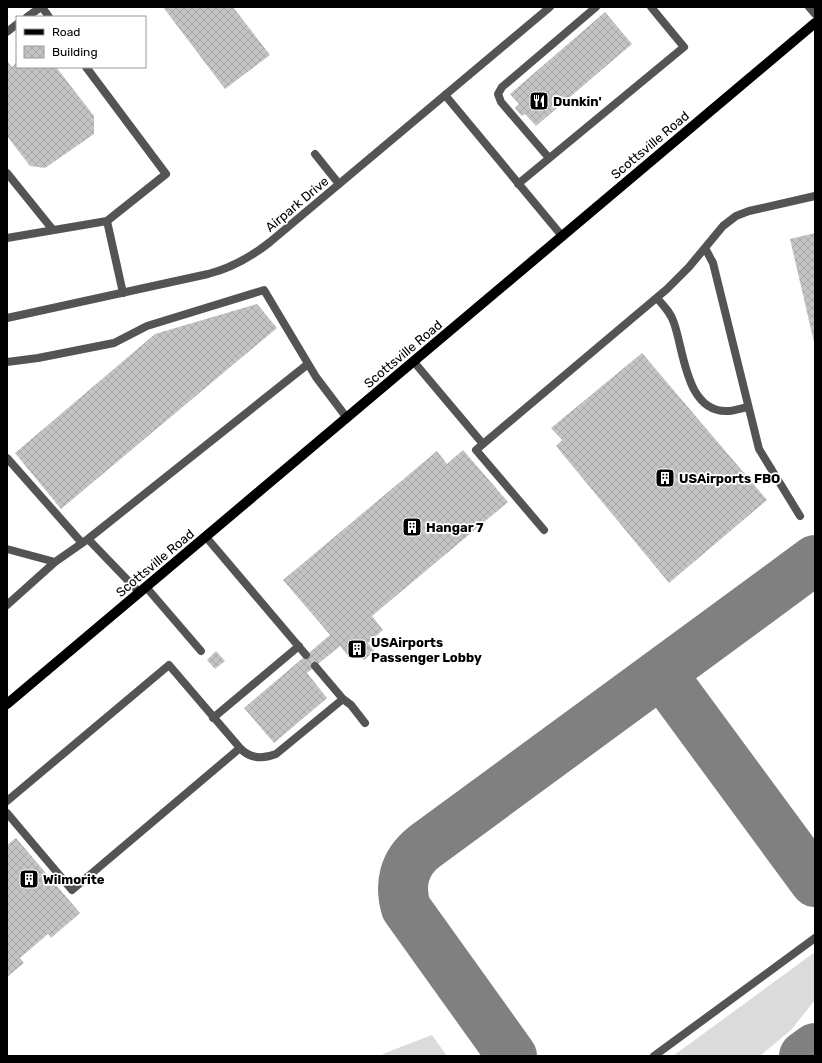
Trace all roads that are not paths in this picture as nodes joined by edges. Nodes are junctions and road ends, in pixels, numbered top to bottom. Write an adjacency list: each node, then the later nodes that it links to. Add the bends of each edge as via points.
1 (41, 7): 7 (street); 8 (street)
2 (550, 7): 13 (street, Airpark Drive)
3 (596, 7): 15 (street, via 502,87 498,94 501,102)
4 (651, 7): 15 (street, via 684,47)
5 (809, 7): 6 (street)
6 (815, 14)
7 (28, 16)
8 (48, 16)
9 (815, 23): 22 (main road, Scottsville Road)
10 (16, 25): 11 (street)
11 (7, 32)
12 (87, 68): 20 (street, via 166,174)
13 (445, 95): 17 (street, Airpark Drive); 18 (street)
14 (315, 154): 17 (street)
15 (549, 158): 18 (street)
16 (7, 173): 21 (street)
17 (339, 184): 25 (street, Airpark Drive, via 270,242 234,266)
18 (518, 184): 22 (street)
19 (815, 196): 24 (street, via 742,213 722,226)
20 (107, 221): 21 (street); 25 (street)
21 (53, 230): 23 (street)
22 (562, 236): 29 (main road, Scottsville Road)
23 (7, 238)
24 (705, 248): 26 (street); 31 (street, via 713,263)
25 (123, 293): 27 (street, Airpark Drive)
26 (657, 298): 31 (street, via 674,323 689,381 698,396 720,411); 33 (street)
27 (7, 318)
28 (7, 362): 30 (street, via 114,343 147,326 264,290)
29 (414, 362): 32 (main road, Scottsville Road); 33 (street)
30 (308, 364): 32 (street); 38 (street)
31 (748, 407): 35 (street, via 763,457)
32 (347, 418): 37 (main road, Scottsville Road)
33 (483, 444): 36 (street, via 476,450)
34 (7, 458): 38 (street)
35 (800, 516)
36 (544, 530)
37 (206, 537): 41 (main road, Scottsville Road); 43 (street)
38 (85, 541): 40 (street); 41 (street)
39 (7, 549): 40 (street)
40 (55, 562): 42 (street)
41 (143, 590): 44 (street); 48 (main road, Scottsville Road)
42 (7, 606)
43 (299, 646): 45 (street); 49 (street)
44 (201, 651)
45 (306, 655)
46 (315, 666): 47 (street)
47 (343, 699): 50 (street); 51 (street, via 276,754 256,757)
48 (7, 704)
49 (214, 718): 51 (street); 52 (street, via 169,665)
50 (365, 723)
51 (240, 748): 53 (street, via 72,890)
52 (7, 801)
53 (7, 813)
54 (815, 938): 55 (street)
55 (654, 1056)

